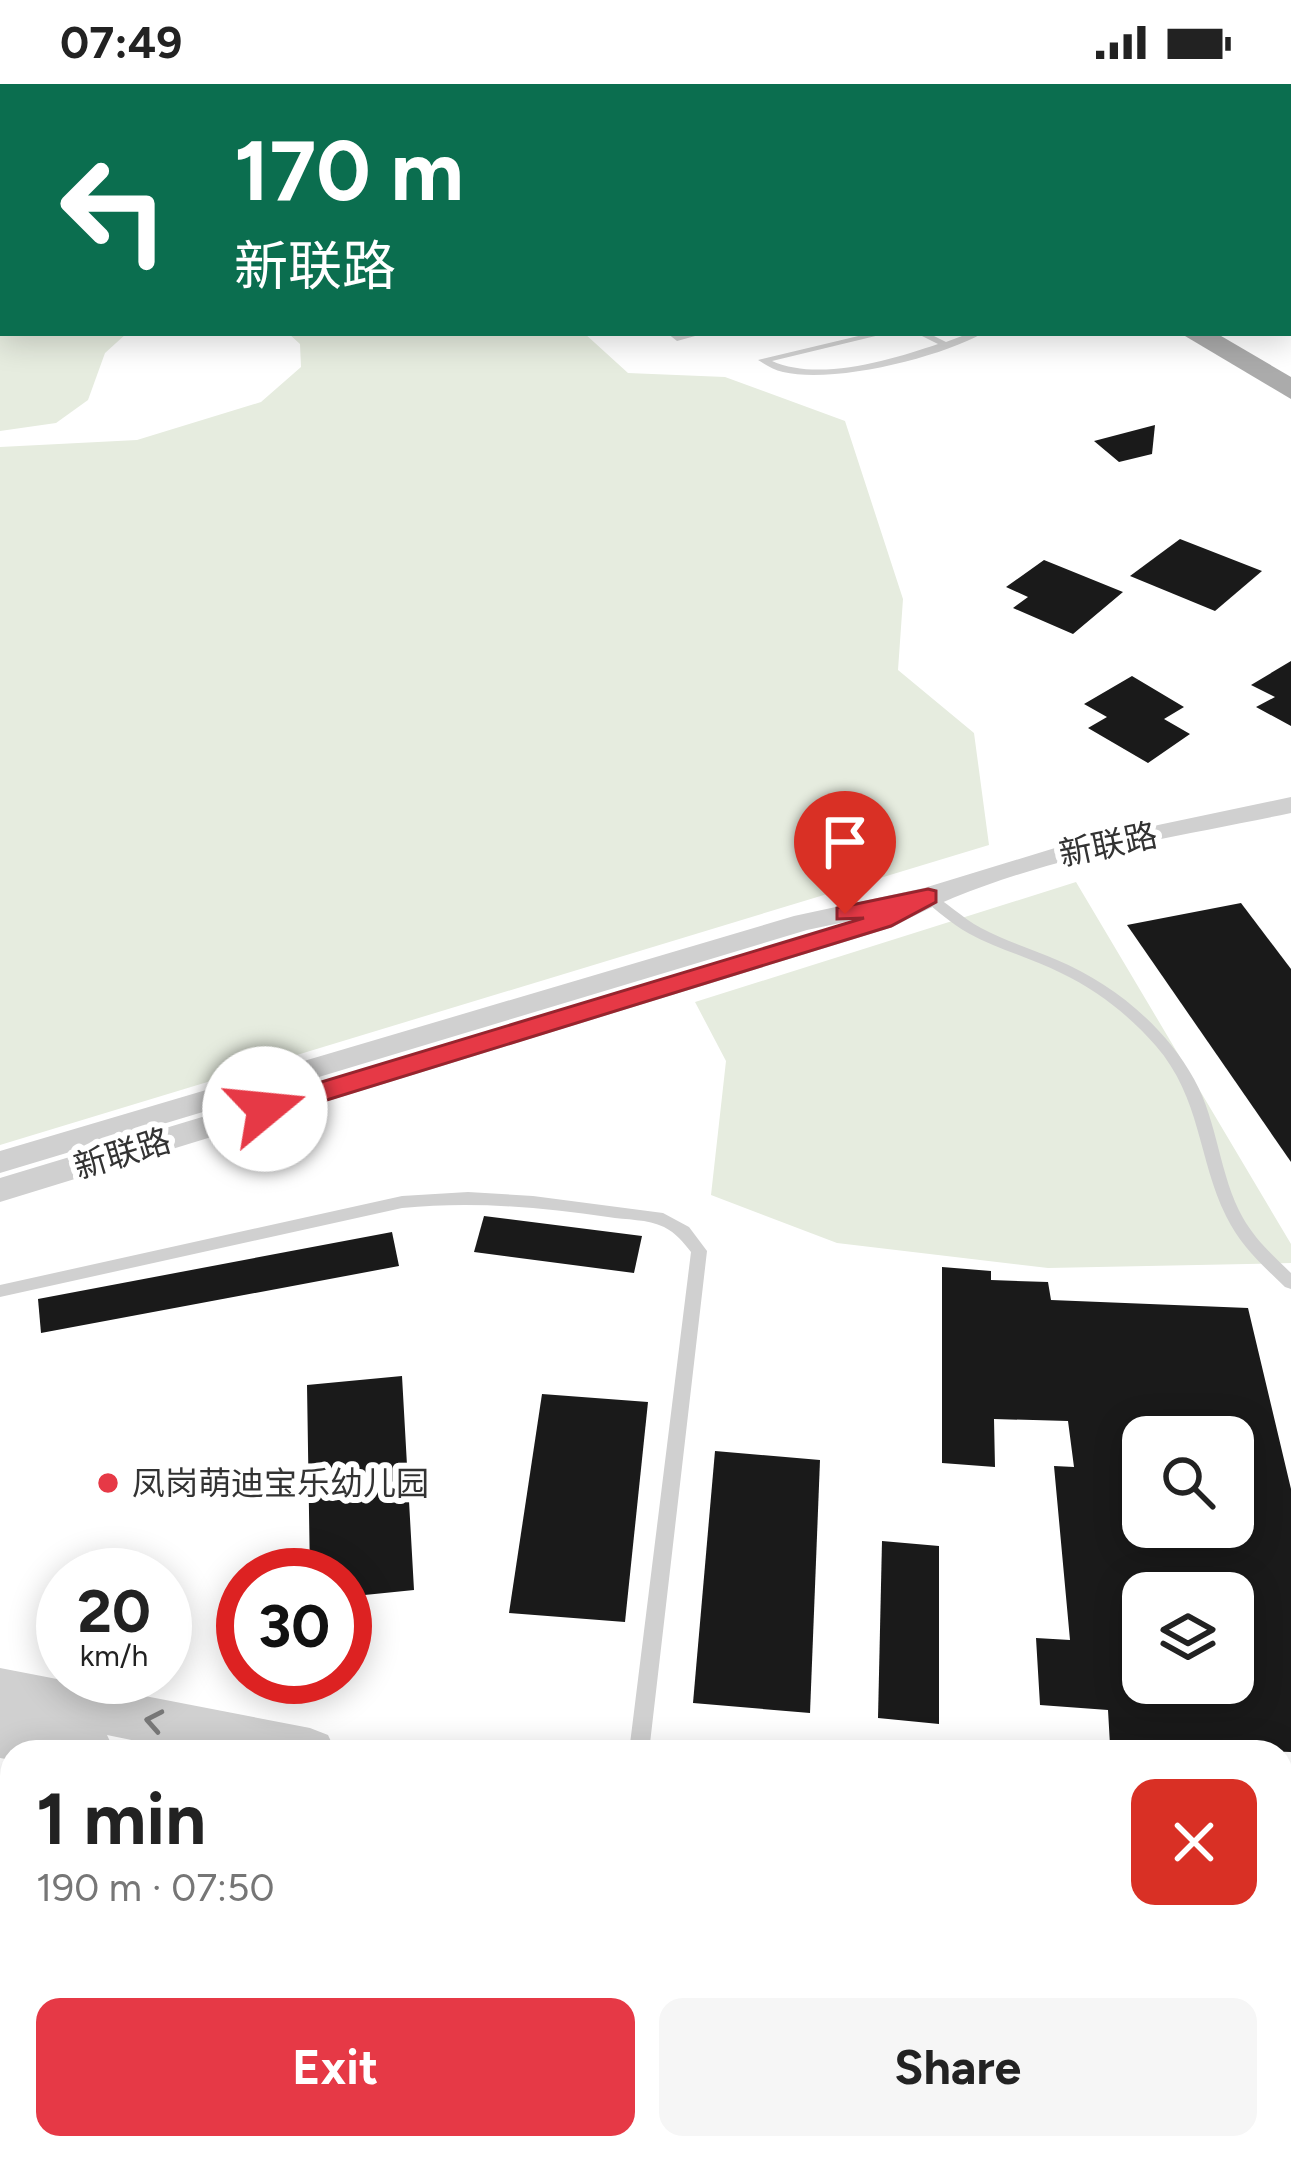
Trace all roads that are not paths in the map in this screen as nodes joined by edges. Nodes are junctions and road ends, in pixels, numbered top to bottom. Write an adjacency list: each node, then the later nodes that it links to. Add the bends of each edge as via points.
1 (870, 336): 6 (lane, via 763,360 814,374)
2 (926, 336): 6 (lane)
3 (970, 336): 6 (lane)
4 (1198, 336): 8 (main road)
5 (1243, 336): 7 (main road)
6 (946, 345)
7 (1291, 364)
8 (1291, 390)
9 (1291, 805): 10 (street, 新联路, via 1051,856)
10 (928, 896): 11 (street, 新联路, via 781,929); 12 (street, 新联路, via 883,920); 13 (lane, via 958,925 1099,987 1167,1048 1199,1106 1229,1207)
11 (0, 1162)
12 (0, 1190)
13 (1291, 1283)
14 (0, 1291): 17 (lane, via 448,1196 663,1219 683,1231 699,1251)
15 (0, 1691): 16 (street, one-way to 15)
16 (249, 1740)
17 (640, 1740)

